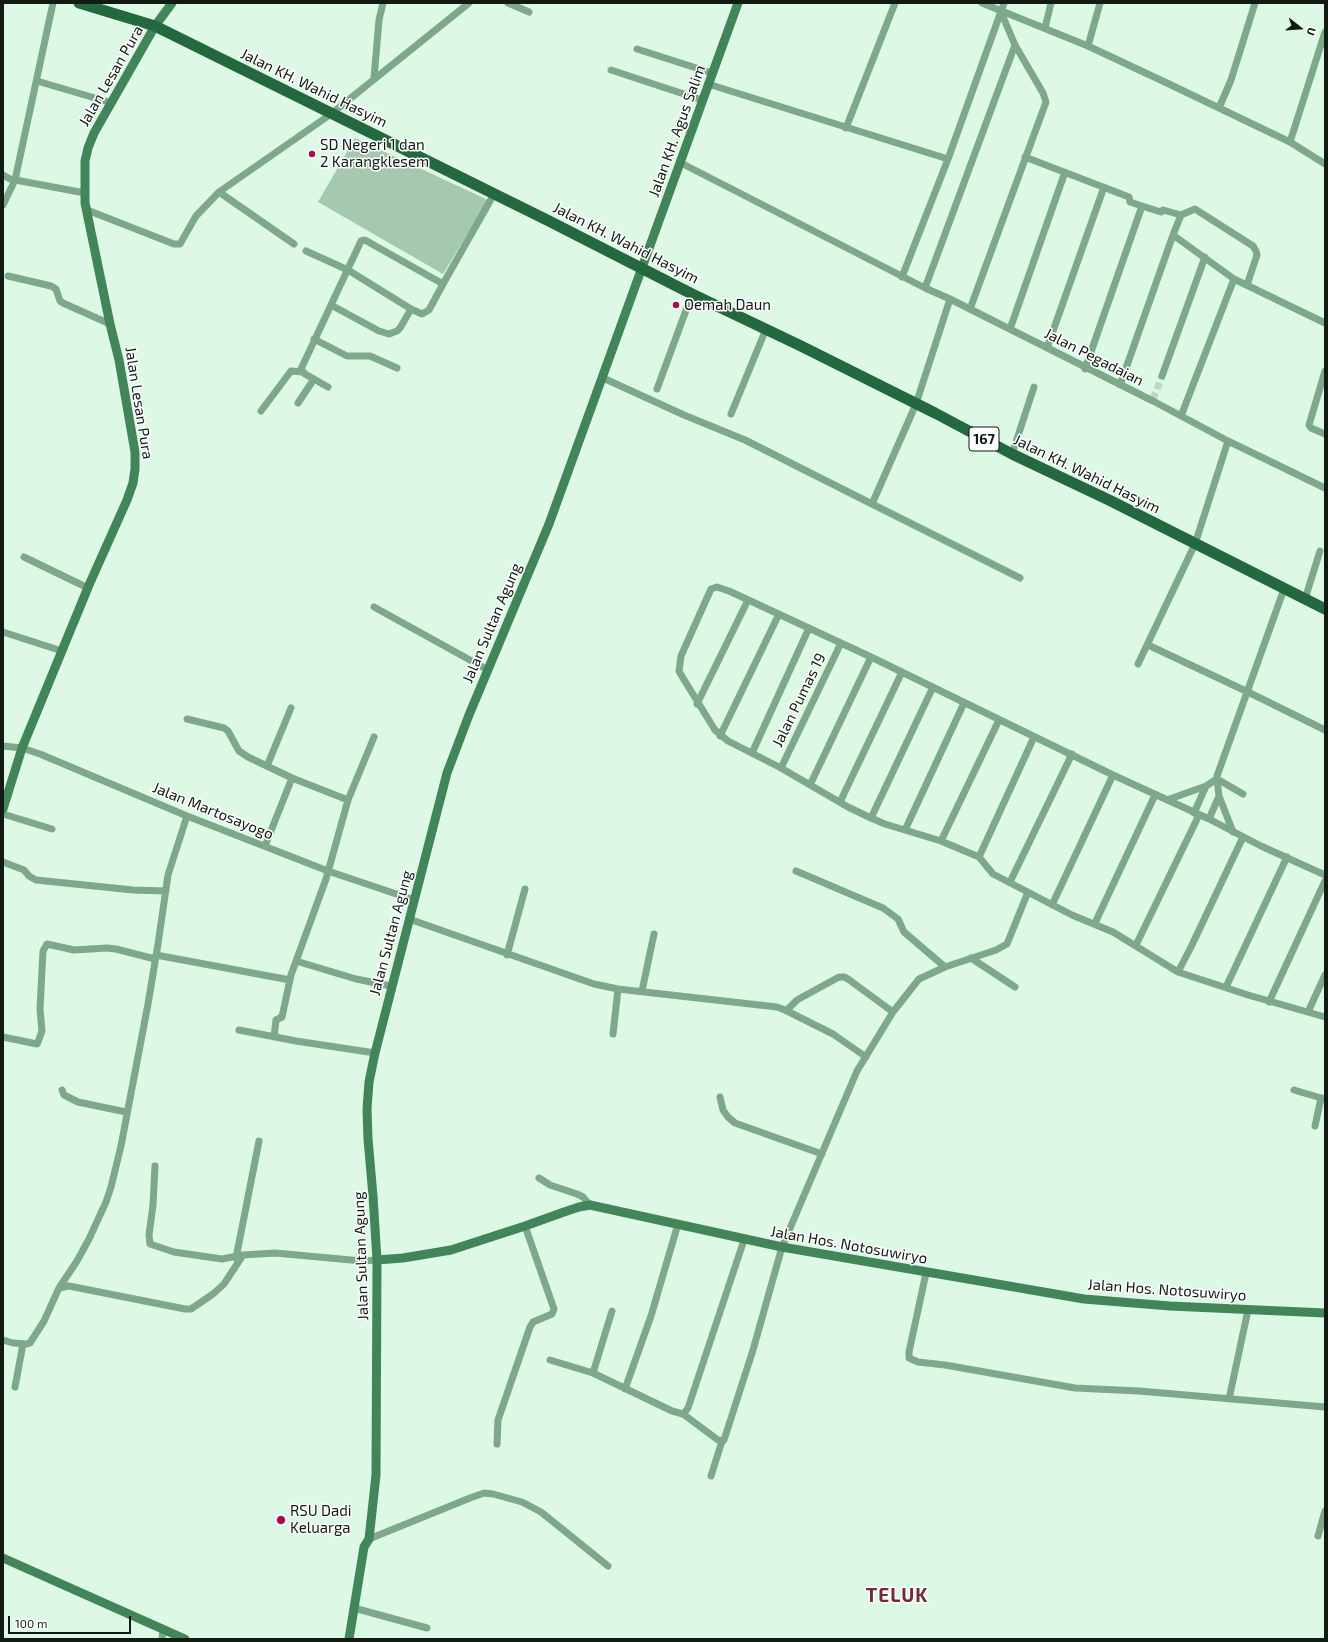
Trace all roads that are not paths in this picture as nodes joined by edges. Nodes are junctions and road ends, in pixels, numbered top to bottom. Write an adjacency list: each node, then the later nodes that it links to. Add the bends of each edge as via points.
1 (54, 3): 25 (street)
2 (79, 3): 16 (main road, Jalan KH. Wahid Hasyim / 167)
3 (172, 3): 16 (street, Jalan Lesan Pura)
4 (383, 3): 24 (street)
5 (469, 3): 24 (street)
6 (508, 3): 14 (street)
7 (738, 3): 23 (street, Jalan KH. Agus Salim)
8 (895, 3): 31 (street)
9 (982, 3): 15 (street)
10 (1004, 3): 15 (street)
11 (1051, 3): 17 (street)
12 (1100, 3): 20 (street)
13 (1255, 3): 29 (street)
14 (529, 12)
15 (1005, 13): 17 (street); 19 (street); 34 (street, via 986,48)
16 (155, 26): 28 (street, Jalan Lesan Pura); 30 (main road, Jalan KH. Wahid Hasyim / 167)
17 (1045, 28): 20 (street)
18 (1325, 32): 32 (street)
19 (1015, 45): 33 (street, via 1046,97); 59 (street)
20 (1088, 46): 29 (street)
21 (637, 49): 23 (street)
22 (611, 70): 27 (street)
23 (712, 73): 26 (street, Jalan KH. Agus Salim)
24 (374, 78): 30 (street)
25 (37, 81): 28 (street); 39 (street)
26 (708, 84): 27 (street, Jalan KH. Agus Salim); 31 (street)
27 (702, 100): 35 (street, Jalan KH. Agus Salim)
28 (112, 103): 42 (street, Jalan Lesan Pura, via 88,148 85,161)
29 (1219, 108): 32 (street)
30 (332, 114): 41 (street); 43 (main road, Jalan KH. Wahid Hasyim / 167)
31 (846, 128): 34 (street)
32 (1290, 142): 36 (street)
33 (1025, 157): 37 (street); 64 (street)
34 (948, 159): 55 (street)
35 (681, 163): 52 (street, Jalan KH. Agus Salim); 55 (street, Jalan Pegadaian)
36 (1325, 164)
37 (1065, 172): 40 (street); 68 (street)
38 (3, 175): 39 (street)
39 (15, 180): 42 (street); 44 (street)
40 (1104, 187): 45 (street, via 1129,197 1130,202); 70 (street)
41 (219, 192): 46 (street, via 196,216 177,245); 49 (street)
42 (85, 193): 46 (street, Jalan Lesan Pura)
43 (494, 194): 52 (main road, Jalan KH. Wahid Hasyim / 167); 57 (street)
44 (3, 205)
45 (1142, 206): 47 (street); 72 (street)
46 (87, 210): 66 (street, Jalan Lesan Pura)
47 (1181, 215): 48 (street); 58 (street, via 1194,209 1253,246 1257,255)
48 (1173, 235): 51 (street); 78 (street)
49 (294, 244)
50 (306, 251): 53 (street)
51 (1205, 258): 56 (street); 75 (street)
52 (643, 268): 60 (main road, Jalan KH. Wahid Hasyim / 167); 76 (street, Jalan Sultan Agung)
53 (348, 270): 57 (street, via 359,244 364,240); 62 (street); 63 (street)
54 (8, 276): 66 (street, via 51,286 56,289 63,303)
55 (902, 277): 59 (street, Jalan Pegadaian)
56 (1234, 279): 58 (street); 86 (street)
57 (443, 284): 63 (street, via 426,313)
58 (1247, 285): 65 (street)
59 (925, 288): 61 (street, Jalan Pegadaian)
60 (692, 294): 67 (main road, Jalan KH. Wahid Hasyim / 167); 81 (street)
61 (950, 300): 64 (street, Jalan Pegadaian); 83 (street)
62 (331, 305): 63 (street, via 389,334 400,328); 69 (street)
63 (411, 309)
64 (970, 309): 68 (street, Jalan Pegadaian)
65 (1325, 323)
66 (110, 324): 96 (street, Jalan Lesan Pura, via 130,419 135,469 127,500)
67 (766, 329): 83 (main road, Jalan KH. Wahid Hasyim / 167); 85 (street)
68 (1010, 329): 70 (street, Jalan Pegadaian)
69 (314, 339): 71 (street, via 347,356 370,356); 74 (street, via 302,364)
70 (1047, 348): 72 (street, Jalan Pegadaian)
71 (397, 368)
72 (1085, 368): 78 (street, Jalan Pegadaian)
73 (1325, 371): 87 (street, via 1309,425)
74 (302, 372): 77 (street); 84 (street, via 291,371)
75 (1162, 376)
76 (603, 378): 91 (street, via 744,440); 110 (street, Jalan Sultan Agung, via 540,547)
77 (314, 379): 79 (street); 82 (street)
78 (1120, 386): 86 (street, Jalan Pegadaian, via 1153,400)
79 (328, 387)
80 (1034, 387): 89 (street)
81 (657, 389)
82 (298, 403)
83 (916, 404): 89 (main road, Jalan KH. Wahid Hasyim / 167); 91 (street)
84 (261, 411)
85 (731, 414)
86 (1181, 416): 88 (street, Jalan Pegadaian)
87 (1325, 434)
88 (1228, 441): 90 (street, Jalan Pegadaian); 92 (street)
89 (1012, 454): 92 (main road, Jalan KH. Wahid Hasyim / 167)
90 (1325, 488)
91 (872, 504): 95 (street)
92 (1195, 544): 97 (main road, Jalan KH. Wahid Hasyim / 167); 106 (street)
93 (1320, 551): 98 (street)
94 (24, 557): 96 (street)
95 (1020, 578)
96 (88, 588): 107 (street, Jalan Lesan Pura)
97 (1284, 589): 98 (main road, Jalan KH. Wahid Hasyim / 167); 113 (street)
98 (1305, 599): 101 (main road, Jalan KH. Wahid Hasyim / 167)
99 (748, 600): 102 (street); 115 (street); 115 (street, via 717,587 713,587 708,593 678,666)
100 (374, 607): 110 (street)
101 (1325, 609)
102 (779, 614): 103 (street); 120 (street)
103 (809, 628): 105 (street); 125 (street)
104 (3, 632): 107 (street)
105 (841, 643): 108 (street); 128 (street, Jalan Pumas 19)
106 (1148, 645): 109 (street); 113 (street)
107 (62, 651): 124 (street, Jalan Lesan Pura)
108 (871, 657): 111 (street); 132 (street)
109 (1138, 664)
110 (488, 670): 163 (street, Jalan Sultan Agung, via 447,773)
111 (902, 672): 112 (street); 139 (street)
112 (933, 687): 114 (street); 144 (street)
113 (1248, 692): 119 (street); 131 (street)
114 (964, 703): 118 (street); 147 (street)
115 (698, 704): 120 (street)
116 (291, 708): 127 (street)
117 (187, 719): 127 (street, via 224,728 239,751)
118 (999, 720): 121 (street); 150 (street)
119 (1325, 730)
120 (720, 736): 125 (street)
121 (1034, 736): 126 (street); 152 (street)
122 (374, 737): 137 (street)
123 (3, 746): 124 (street, Jalan Martosayogo)
124 (22, 748): 140 (street, Jalan Lesan Pura); 143 (street, Jalan Martosayogo)
125 (752, 753): 128 (street)
126 (1072, 754): 129 (street); 159 (street)
127 (267, 766): 130 (street)
128 (781, 768): 132 (street)
129 (1113, 775): 135 (street); 164 (street)
130 (292, 778): 137 (street); 151 (street)
131 (1217, 779): 133 (street); 134 (street); 136 (street)
132 (810, 785): 139 (street)
133 (1206, 786): 138 (street); 142 (street)
134 (1243, 794)
135 (1155, 795): 138 (street); 166 (street)
136 (1219, 796): 145 (street); 148 (street)
137 (348, 800): 155 (street)
138 (1167, 800): 142 (street)
139 (840, 802): 144 (street)
140 (3, 809)
141 (3, 814): 146 (street)
142 (1197, 814): 145 (street); 168 (street)
143 (187, 816): 151 (street, Jalan Martosayogo); 161 (street, via 174,852)
144 (871, 818): 147 (street)
145 (1209, 819): 148 (street)
146 (52, 830)
147 (906, 830): 150 (street)
148 (1233, 832): 149 (street)
149 (1243, 837): 153 (street); 174 (street)
150 (941, 842): 152 (street)
151 (265, 846): 155 (street, Jalan Martosayogo)
152 (979, 857): 159 (street, via 993,874)
153 (1287, 857): 157 (street); 179 (street)
154 (3, 862): 161 (street, via 24,870 36,880)
155 (328, 871): 163 (street, Jalan Martosayogo); 172 (street)
156 (796, 871): 173 (street, via 883,908 898,919 904,932)
157 (1325, 875)
158 (1325, 881): 182 (street)
159 (1010, 882): 162 (street)
160 (525, 889): 169 (street)
161 (166, 891): 170 (street)
162 (1028, 892): 164 (street); 171 (street, via 1007,944)
163 (414, 900): 165 (street, Jalan Sultan Agung)
164 (1052, 905): 166 (street)
165 (409, 919): 169 (street); 177 (street, Jalan Sultan Agung)
166 (1095, 924): 168 (street)
167 (654, 934): 181 (street)
168 (1136, 945): 174 (street)
169 (506, 955): 180 (street, via 594,984)
170 (155, 957): 176 (street); 189 (street, via 116,949 74,950 47,944 43,951 40,1009 42,1031 38,1042 37,1044); 197 (street)
171 (971, 958): 173 (street); 178 (street)
172 (296, 961): 176 (street); 177 (street, via 356,979)
173 (945, 967): 184 (street, via 919,979)
174 (1178, 972): 179 (street)
175 (1325, 975): 185 (street)
176 (290, 980): 190 (street, via 282,1016 276,1020)
177 (391, 986): 191 (street, Jalan Sultan Agung)
178 (1015, 987)
179 (1226, 987): 182 (street)
180 (618, 989): 181 (street); 188 (street)
181 (642, 991): 183 (street)
182 (1269, 1002): 185 (street)
183 (787, 1010): 184 (street, via 797,1000 839,977 844,977); 192 (street, via 832,1034)
184 (893, 1012): 192 (street)
185 (1308, 1012): 186 (street)
186 (1325, 1017)
187 (239, 1030): 190 (street)
188 (613, 1034)
189 (3, 1037)
190 (274, 1037): 191 (street)
191 (375, 1052): 209 (street, Jalan Sultan Agung, via 367,1109)
192 (866, 1057): 200 (street, via 853,1079)
193 (62, 1090): 197 (street, via 64,1095 78,1102)
194 (1294, 1090): 196 (street)
195 (720, 1097): 200 (street, via 723,1110 735,1123)
196 (1323, 1098): 198 (street)
197 (126, 1112): 211 (street, via 121,1146 106,1202 78,1261)
198 (1315, 1126)
199 (259, 1141): 208 (street)
200 (822, 1154): 207 (street)
201 (155, 1166): 208 (street, via 150,1244 174,1252 222,1259)
202 (539, 1178): 203 (street, via 550,1185 577,1194)
203 (590, 1205): 204 (street, Jalan Hos. Notosuwiryo); 205 (street, Jalan Hos. Notosuwiryo)
204 (678, 1224): 206 (street, Jalan Hos. Notosuwiryo); 220 (street, via 651,1316)
205 (525, 1226): 209 (street, Jalan Hos. Notosuwiryo, via 451,1250); 225 (street, via 554,1309 552,1314 533,1322 530,1327 498,1420)
206 (744, 1240): 207 (street, Jalan Hos. Notosuwiryo); 223 (street, via 688,1408)
207 (782, 1248): 210 (street, Jalan Hos. Notosuwiryo); 224 (street, via 753,1350)
208 (239, 1257): 209 (street, via 256,1253 275,1253 362,1261); 211 (street, via 224,1284 191,1309 69,1286)
209 (377, 1260): 229 (street, Jalan Sultan Agung, via 376,1475)
210 (926, 1273): 212 (street, Jalan Hos. Notosuwiryo, via 1084,1299); 221 (street, via 909,1358 1075,1388)
211 (59, 1288): 216 (street, via 34,1339)
212 (1248, 1310): 214 (street, Jalan Hos. Notosuwiryo); 221 (street)
213 (612, 1311): 218 (street)
214 (1325, 1313)
215 (3, 1340): 216 (street)
216 (23, 1344): 219 (street)
217 (550, 1360): 218 (street)
218 (593, 1374): 220 (street)
219 (15, 1387)
220 (625, 1389): 223 (street)
221 (1229, 1399): 222 (street)
222 (1325, 1407)
223 (682, 1414): 224 (street)
224 (722, 1441): 226 (street)
225 (497, 1444)
226 (711, 1476)
227 (1325, 1511): 228 (street)
228 (1318, 1536)
229 (369, 1539): 231 (street, via 470,1498 484,1493 493,1494 522,1502 541,1512); 232 (street, Jalan Sultan Agung, via 364,1547)
230 (3, 1558): 234 (street)
231 (608, 1566)
232 (354, 1608): 233 (street); 236 (street, Jalan Sultan Agung)
233 (427, 1628)
234 (163, 1635): 235 (street)
235 (185, 1639)
236 (349, 1639)

